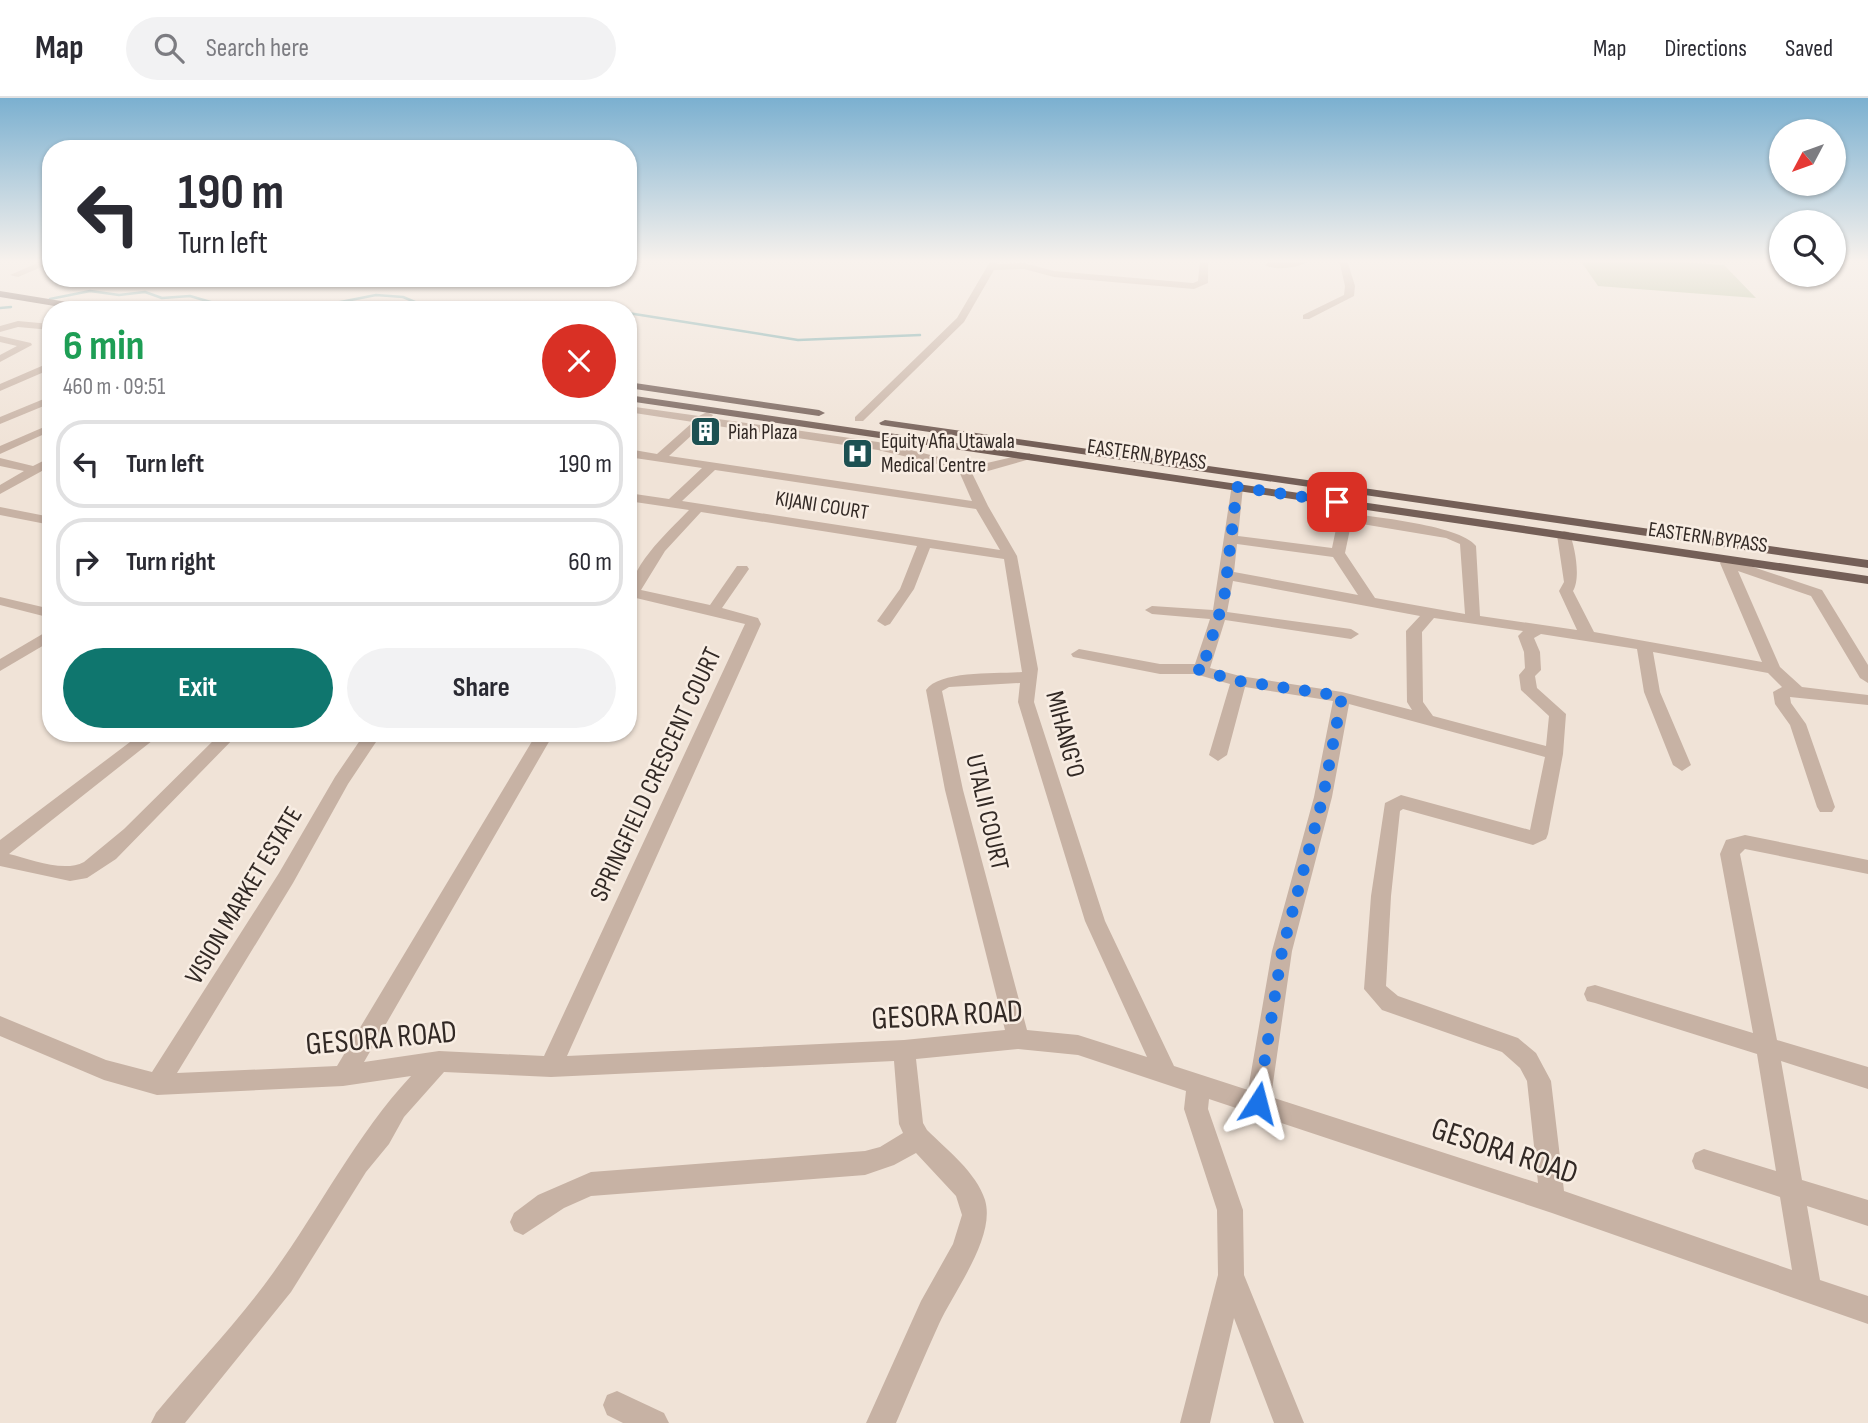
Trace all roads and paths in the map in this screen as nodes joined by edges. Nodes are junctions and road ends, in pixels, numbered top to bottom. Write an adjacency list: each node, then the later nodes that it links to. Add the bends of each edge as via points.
1 (959, 322): 13 (street)
2 (42, 326): 3 (street, via 18,324)
3 (0, 329)
4 (0, 339): 5 (street, via 27,345)
5 (0, 359)
6 (42, 369): 8 (street)
7 (637, 386): 13 (main road, EASTERN BYPASS)
8 (0, 388)
9 (637, 399): 11 (main road, EASTERN BYPASS)
10 (42, 403): 14 (street)
11 (712, 410): 15 (street); 17 (main road, EASTERN BYPASS)
12 (637, 411): 15 (street)
13 (859, 419): 45 (main road, EASTERN BYPASS)
14 (0, 421)
15 (701, 421): 18 (street); 23 (street)
16 (42, 431): 20 (street)
17 (886, 435): 18 (street); 19 (main road, EASTERN BYPASS)
18 (878, 446): 27 (street)
19 (965, 447): 22 (main road, EASTERN BYPASS); 27 (street, via 958,460)
20 (0, 450)
21 (637, 454): 23 (street)
22 (1026, 456): 27 (street, via 989,467); 29 (main road, EASTERN BYPASS)
23 (660, 458): 26 (street)
24 (0, 461): 28 (street)
25 (42, 466): 28 (street)
26 (712, 466): 32 (street); 33 (street)
27 (963, 467): 33 (street, MIHANG'O)
28 (35, 470): 30 (street)
29 (1237, 487): 37 (main road, EASTERN BYPASS); 39 (street)
30 (0, 490)
31 (637, 498): 32 (street, KIJANI COURT)
32 (672, 504): 34 (street, KIJANI COURT)
33 (981, 506): 43 (street, MIHANG'O)
34 (699, 507): 41 (street, KIJANI COURT); 49 (street, via 660,549)
35 (0, 511): 36 (street)
36 (42, 519)
37 (1463, 520): 38 (main road, EASTERN BYPASS); 40 (street)
38 (1564, 535): 44 (main road, EASTERN BYPASS); 62 (street, via 1571,582 1566,591)
39 (1230, 539): 42 (street); 47 (street)
40 (1465, 541): 42 (street, via 1449,534 1332,515 1343,529); 58 (street)
41 (925, 544): 43 (street, KIJANI COURT); 59 (street, via 907,589)
42 (1338, 553): 52 (street)
43 (1010, 556): 69 (street, MIHANG'O)
44 (1733, 562): 48 (main road, EASTERN BYPASS); 67 (street); 70 (street, via 1817,593)
45 (1868, 564)
46 (742, 569): 54 (street)
47 (1226, 575): 52 (street); 57 (street)
48 (1868, 580)
49 (637, 584)
50 (637, 595): 54 (street, SPRINGFIELD CRESCENT COURT)
51 (0, 601): 55 (street)
52 (1369, 601): 56 (street)
53 (1153, 610): 57 (street)
54 (713, 611): 93 (street, SPRINGFIELD CRESCENT COURT, via 749,619 753,624)
55 (42, 612)
56 (1430, 613): 58 (street); 75 (street, via 1414,631 1415,702)
57 (1220, 615): 61 (street); 68 (street, via 1202,667)
58 (1473, 620): 60 (street)
59 (885, 621)
60 (1537, 630): 62 (street); 80 (street, via 1525,636 1533,670 1527,675 1528,691 1558,714)
61 (1351, 634)
62 (1588, 636): 64 (street)
63 (42, 640): 66 (street)
64 (1644, 647): 67 (street); 82 (street, via 1652,692)
65 (1079, 654): 68 (street)
66 (0, 666)
67 (1773, 668): 72 (street)
68 (1196, 669): 71 (street)
69 (1028, 677): 89 (street, UTALII COURT, via 949,682 934,690 954,790); 94 (street, MIHANG'O, via 1026,702 1095,921)
70 (1868, 678)
71 (1239, 681): 73 (street); 81 (street)
72 (1797, 692): 74 (street); 83 (street, via 1781,692 1783,704 1798,724)
73 (1342, 696): 75 (street); 99 (street, via 1323,797 1282,951)
74 (1868, 700)
75 (1427, 720): 80 (street)
76 (142, 742): 84 (street)
77 (222, 742): 85 (street, via 108,856 83,873)
78 (368, 742): 98 (street, VISION MARKET ESTATE)
79 (540, 742): 95 (street, via 402,983)
80 (1554, 754): 103 (street, via 1539,834 1533,838 1401,802 1391,808 1374,982 1380,996 1390,1003 1510,1045 1534,1066)
81 (1219, 755)
82 (1682, 765)
83 (1826, 807)
84 (0, 850)
85 (0, 859)
86 (1868, 867): 90 (street, via 1775,846 1733,845 1730,854)
87 (1595, 994): 90 (street)
88 (0, 1026): 98 (street, GESORA ROAD, via 104,1070)
89 (1018, 1039): 91 (street, GESORA ROAD); 94 (street, GESORA ROAD, via 1078,1045)
90 (1765, 1045): 96 (street); 102 (street)
91 (904, 1050): 93 (street, GESORA ROAD); 100 (street, via 911,1124)
92 (439, 1061): 93 (street, GESORA ROAD); 95 (street, GESORA ROAD); 110 (street, via 357,1164 282,1283)
93 (551, 1067)
94 (1165, 1072): 97 (street, GESORA ROAD)
95 (343, 1076): 98 (street, GESORA ROAD)
96 (1868, 1078)
97 (1199, 1083): 99 (street, GESORA ROAD); 106 (street, via 1196,1110 1230,1210)
98 (157, 1084)
99 (1258, 1103): 103 (street, GESORA ROAD)
100 (918, 1138): 105 (street, via 865,1163 591,1184 546,1203); 112 (street, via 965,1187 975,1215 964,1250)
101 (1704, 1161): 102 (street)
102 (1791, 1189): 104 (street); 107 (street)
103 (1552, 1200): 107 (street, GESORA ROAD)
104 (1868, 1213)
105 (523, 1222)
106 (1231, 1275): 113 (street); 114 (street)
107 (1808, 1288): 108 (street, GESORA ROAD)
108 (1868, 1310)
109 (617, 1405): 111 (street)
110 (166, 1423)
111 (654, 1423)
112 (881, 1423)
113 (1195, 1423)
114 (1289, 1423)

